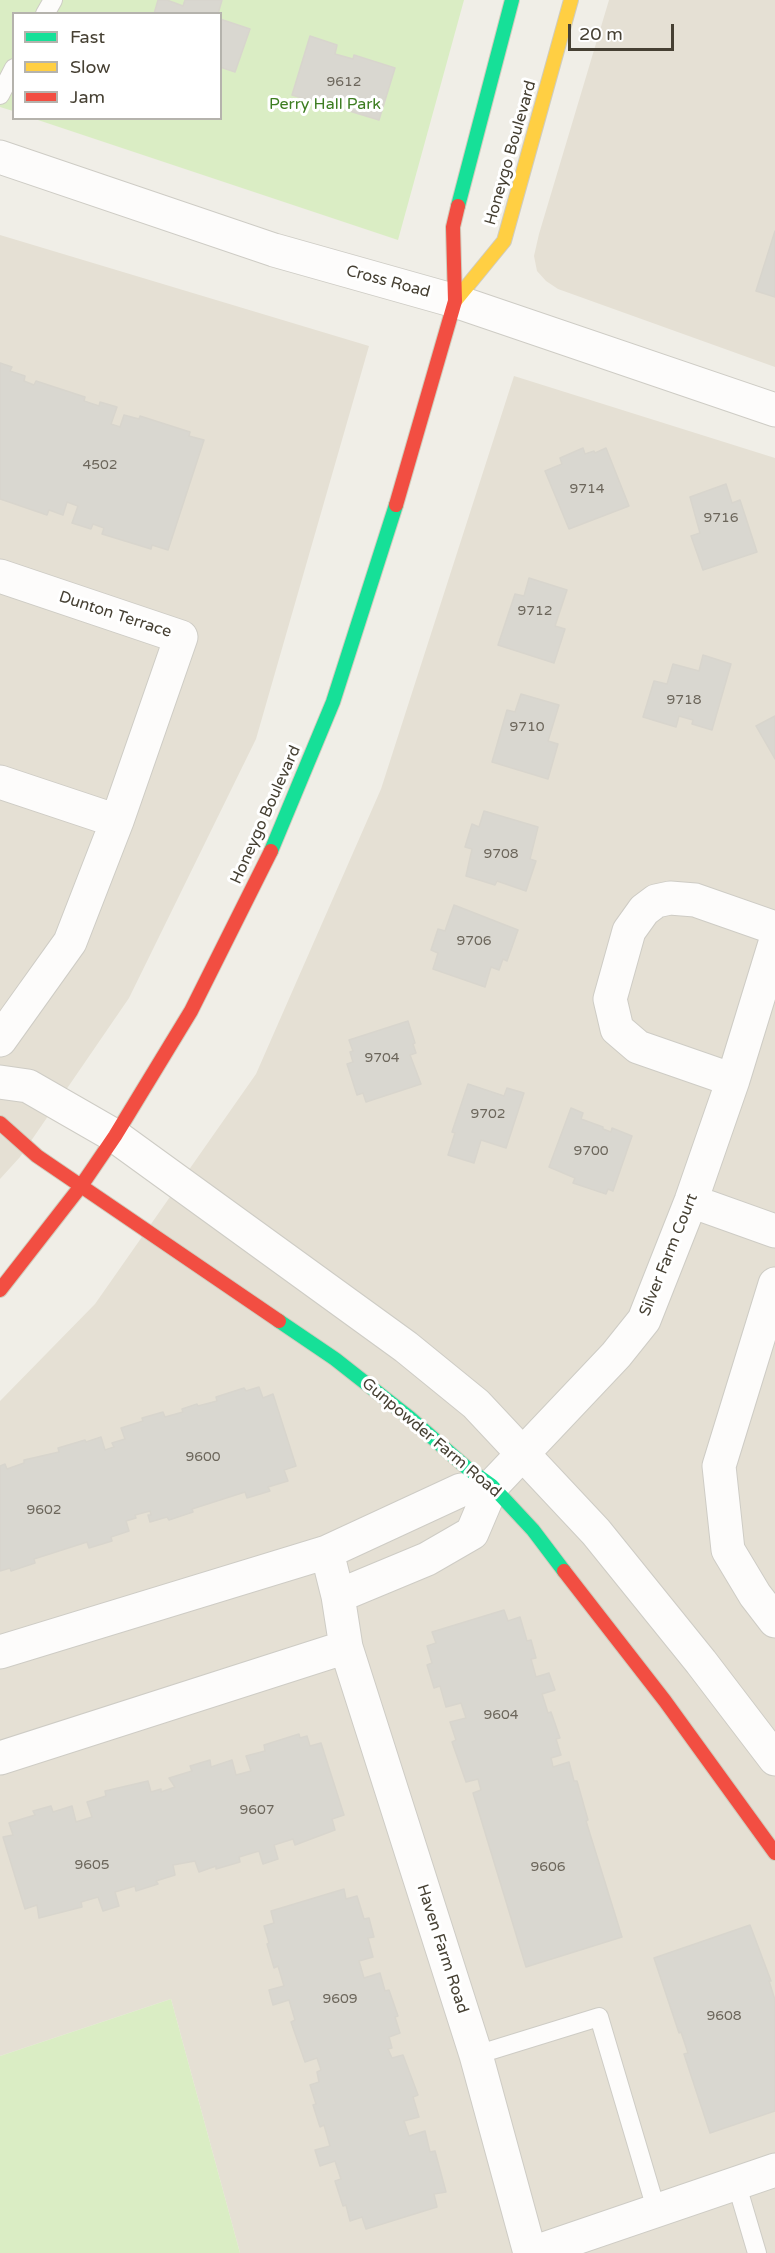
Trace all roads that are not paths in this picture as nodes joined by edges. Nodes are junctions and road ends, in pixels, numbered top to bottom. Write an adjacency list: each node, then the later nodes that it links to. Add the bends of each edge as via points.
1 (512, 0): 6 (main road, Honeygo Boulevard, via 453,226)
2 (571, 0): 6 (main road, Honeygo Boulevard, via 504,241)
3 (12, 72): 4 (lane)
4 (0, 95)
5 (0, 157): 6 (street, Cross Road, via 274,250)
6 (454, 301): 7 (street, Cross Road); 17 (main road, Honeygo Boulevard, via 379,562 333,702 267,860 190,1011)
7 (775, 410)
8 (0, 576): 10 (street, Dunton Terrace, via 182,637)
9 (0, 782): 10 (street)
10 (117, 821): 13 (street, Dunton Terrace, via 70,942)
11 (775, 928): 14 (street, via 695,900 656,901 629,931 610,999 617,1029 638,1047)
12 (775, 943): 14 (street, Silver Farm Court)
13 (0, 1040)
14 (733, 1080): 19 (street, Silver Farm Court)
15 (0, 1082): 17 (street, via 28,1086)
16 (0, 1123): 18 (main road, Gunpowder Farm Road, via 37,1156)
17 (115, 1136): 18 (main road, Honeygo Boulevard); 23 (street, via 406,1347 476,1404)
18 (81, 1186): 22 (main road, Honeygo Boulevard); 24 (main road, Gunpowder Farm Road, via 335,1359)
19 (691, 1201): 20 (street); 23 (street, Silver Farm Court, via 644,1320 616,1355)
20 (775, 1231)
21 (775, 1284): 27 (street, via 719,1466 728,1550)
22 (0, 1290)
23 (522, 1452): 24 (street, Silver Farm Court); 31 (street, via 596,1532)
24 (492, 1486): 25 (street, via 461,1490); 26 (street, via 472,1533 427,1559); 32 (main road, Gunpowder Farm Road, via 533,1530 665,1701)
25 (327, 1552): 26 (street, Haven Farm Road); 29 (street)
26 (338, 1596): 28 (street, Haven Farm Road)
27 (775, 1621)
28 (346, 1647): 30 (street); 33 (street, Haven Farm Road)
29 (0, 1652)
30 (0, 1758)
31 (775, 1759)
32 (775, 1853)
33 (476, 2055): 36 (lane, via 598,2017); 37 (street, Haven Farm Road)
34 (775, 2170): 35 (street, Haven Farm Road)
35 (736, 2182): 36 (street, Haven Farm Road); 38 (lane)
36 (656, 2209): 37 (street, Haven Farm Road)
37 (531, 2253)
38 (757, 2253)

